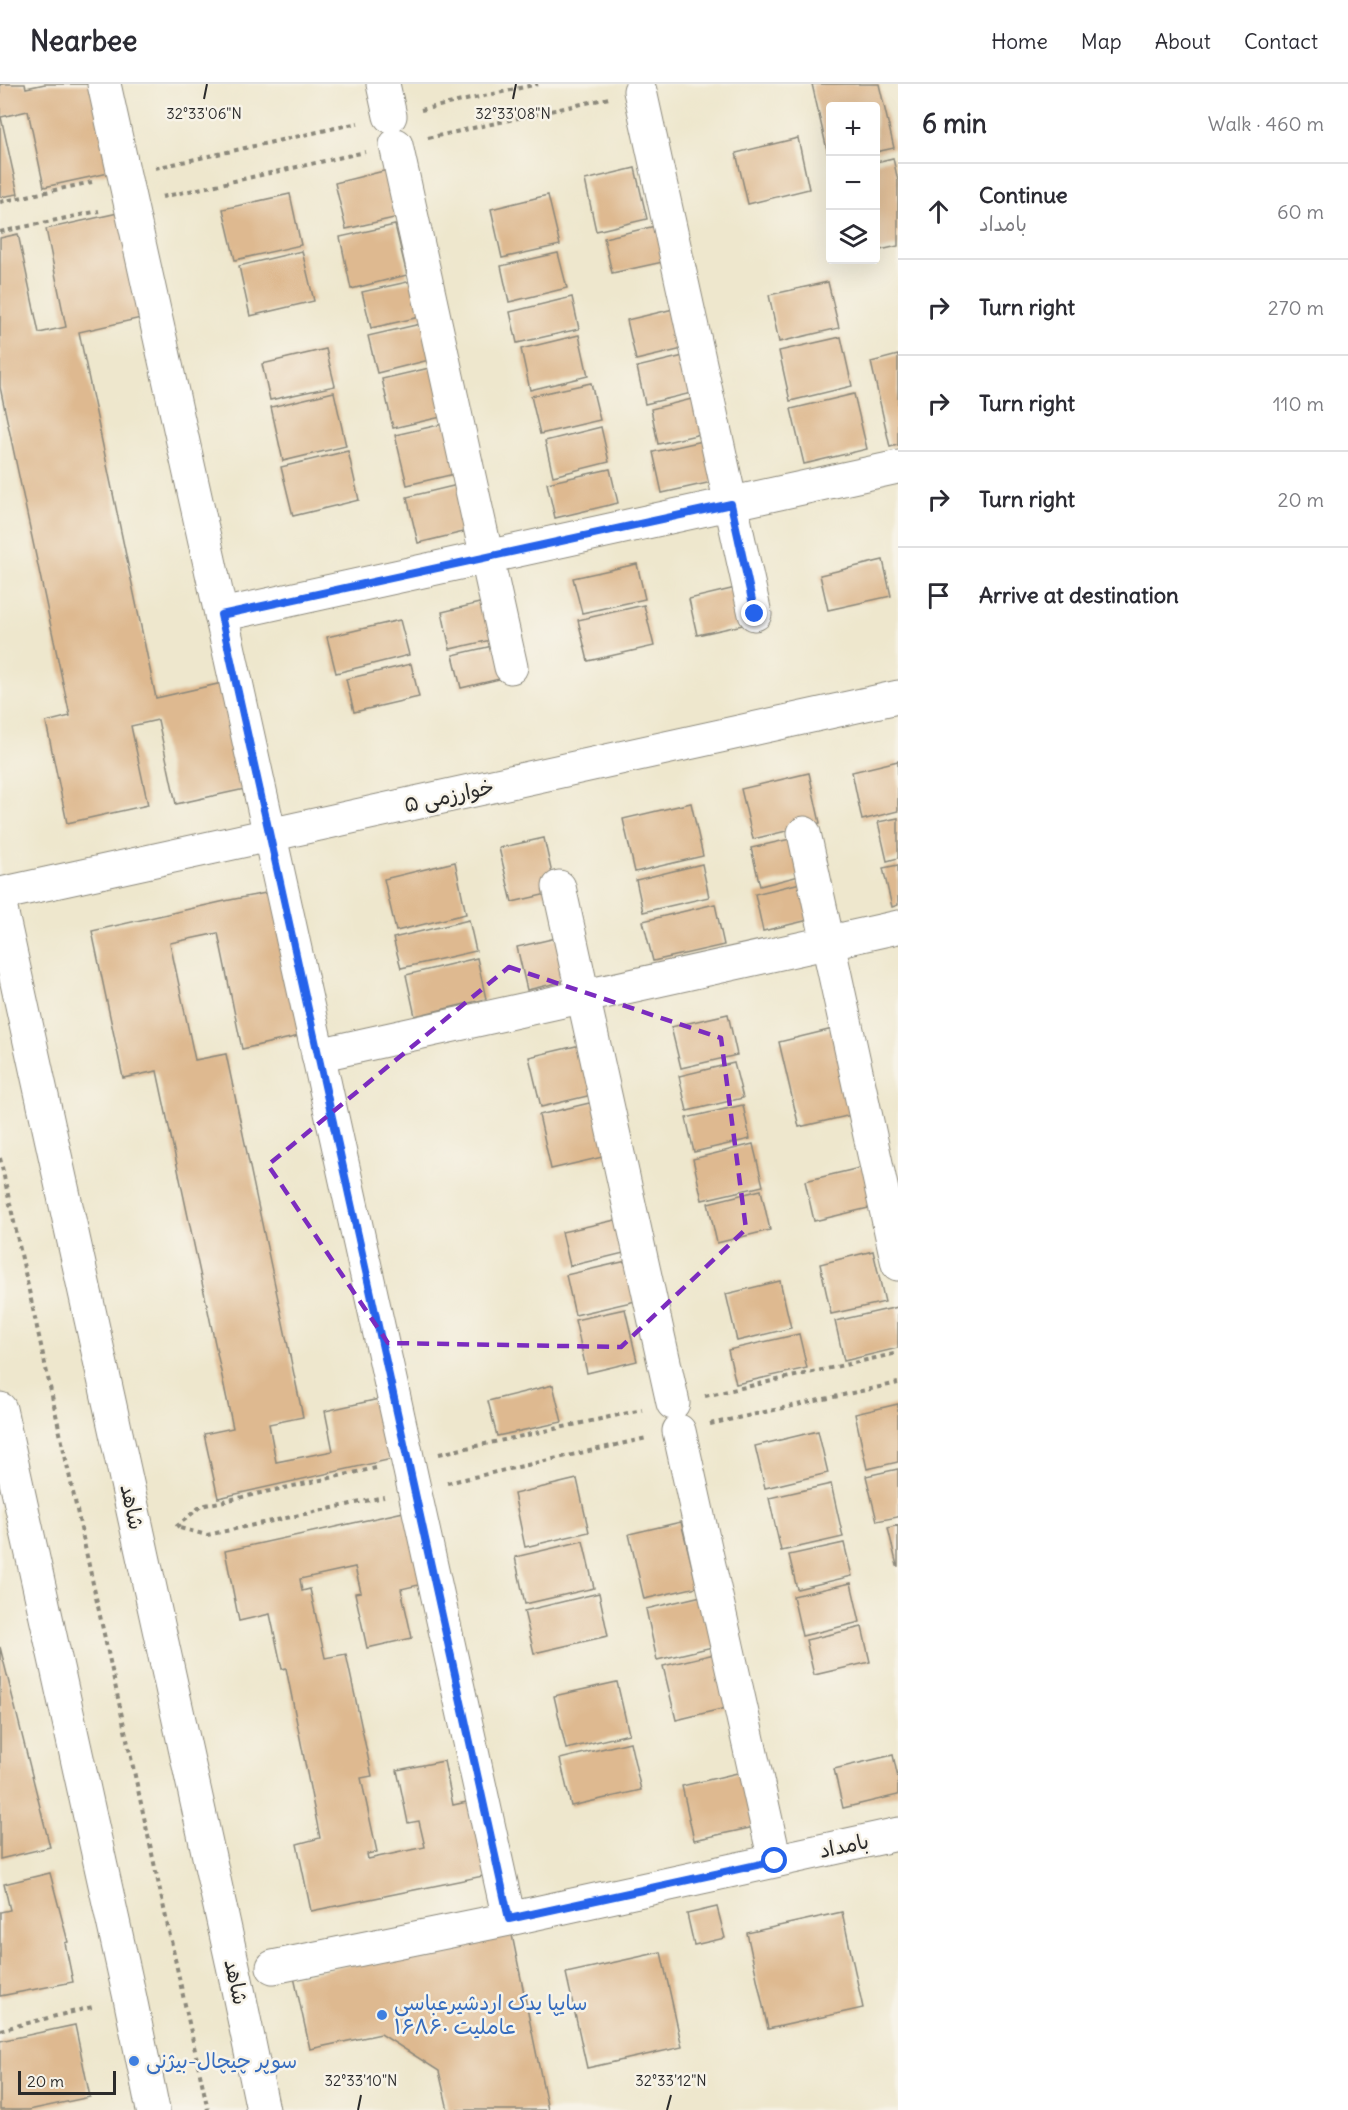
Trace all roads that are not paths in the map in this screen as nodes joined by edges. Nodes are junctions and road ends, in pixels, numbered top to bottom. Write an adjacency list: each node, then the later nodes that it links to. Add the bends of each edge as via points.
1 (104, 84): 8 (street)
2 (383, 84): 6 (street)
3 (640, 91): 5 (street)
4 (898, 467): 5 (street)
5 (731, 504): 6 (street); 7 (street)
6 (487, 557): 8 (street); 9 (street)
7 (755, 614)
8 (221, 615): 12 (street)
9 (511, 667)
10 (898, 698): 12 (street, خوارزمی ۵)
11 (804, 833): 17 (street)
12 (269, 835): 14 (street, خوارزمی ۵); 19 (street)
13 (559, 887): 18 (street)
14 (0, 894)
15 (0, 905): 26 (street, شاهد)
16 (898, 927): 17 (street)
17 (827, 943): 18 (street); 20 (street)
18 (583, 996): 19 (street); 23 (street)
19 (318, 1055): 24 (street)
20 (898, 1264)
21 (0, 1409): 27 (street)
22 (898, 1834): 23 (street, بامداد)
23 (775, 1861): 24 (street, بامداد)
24 (509, 1919): 25 (street, بامداد)
25 (273, 1967)
26 (262, 2103)
27 (153, 2110)

